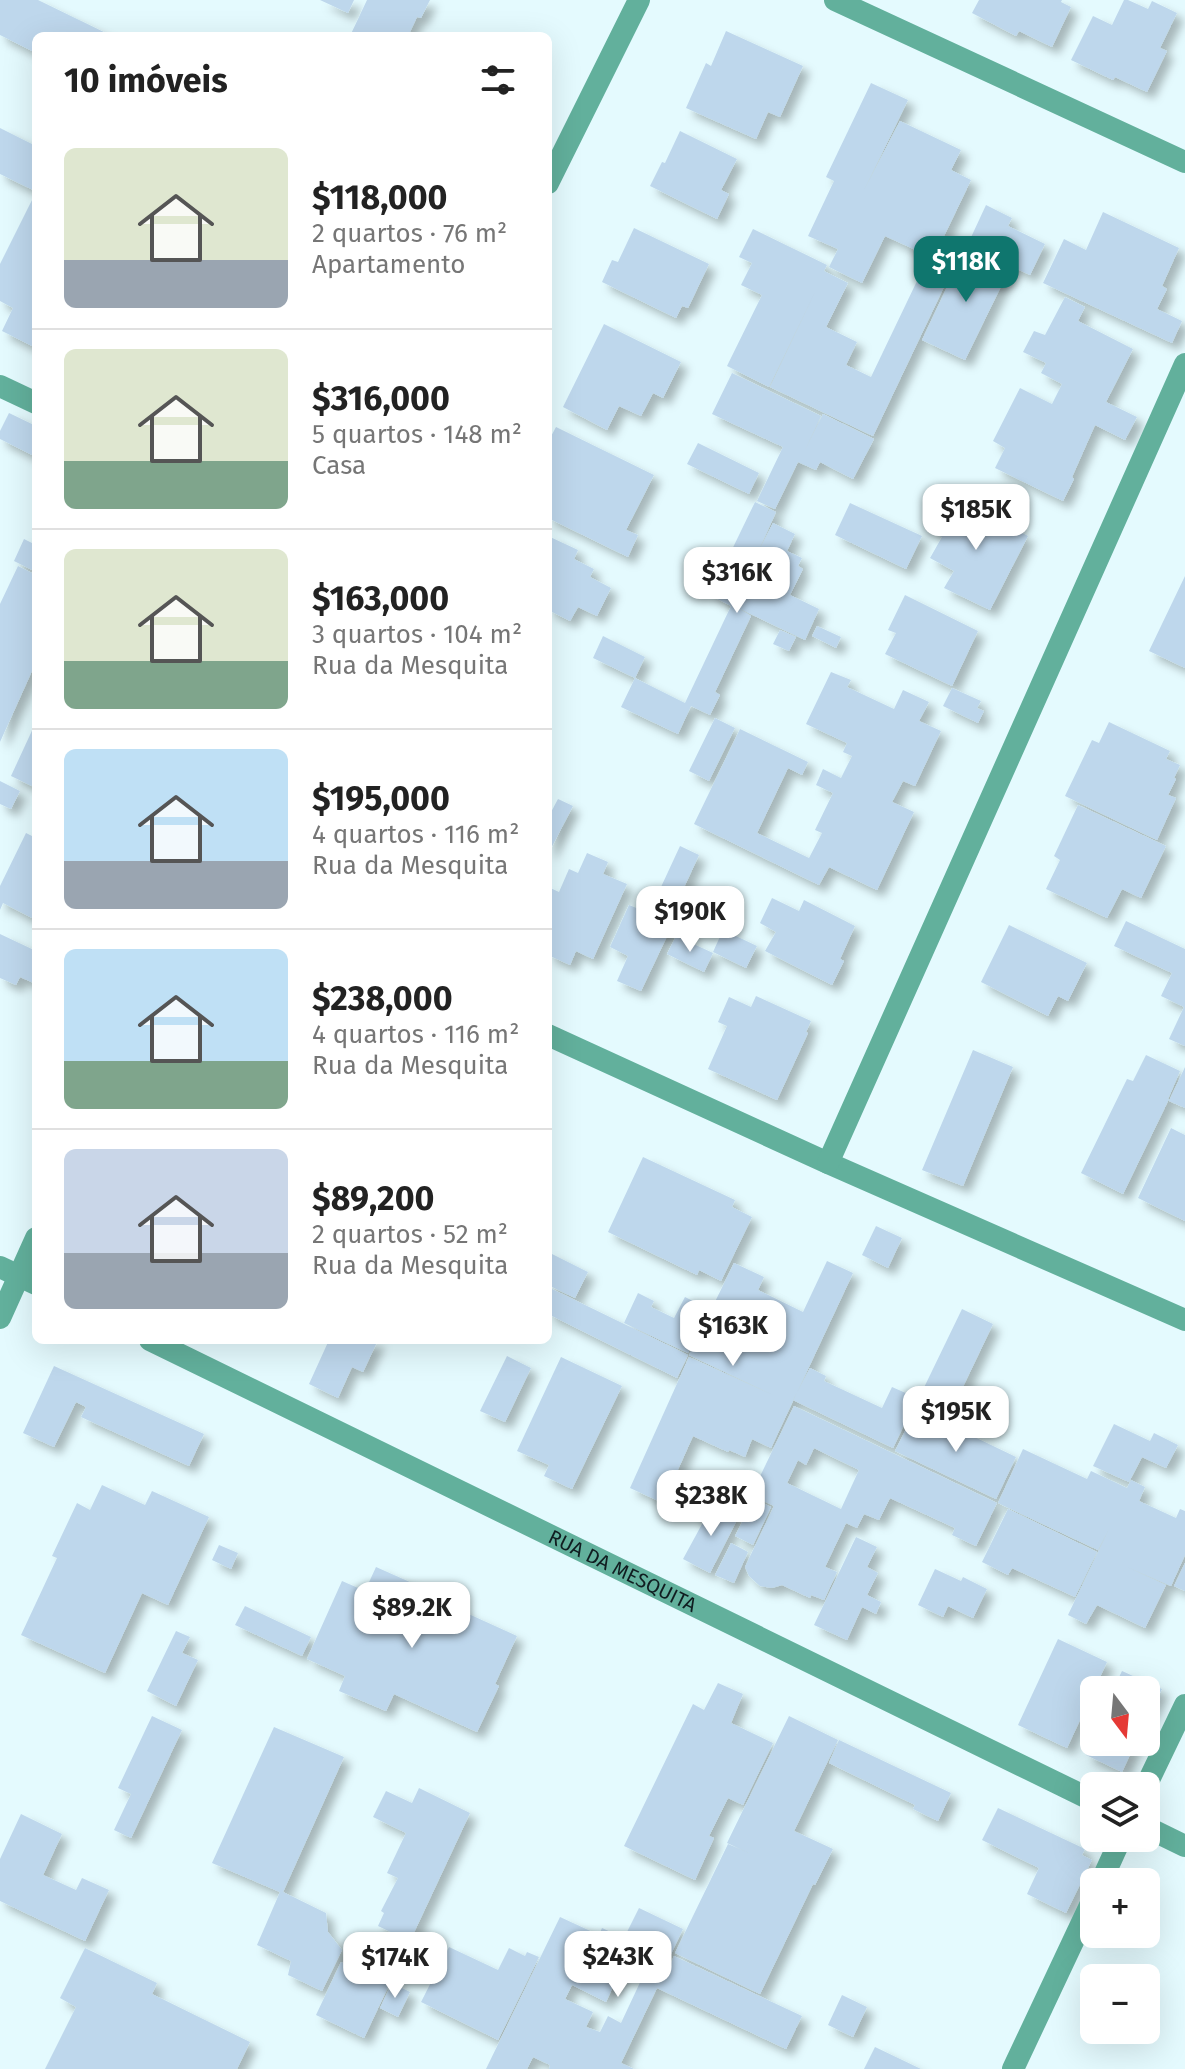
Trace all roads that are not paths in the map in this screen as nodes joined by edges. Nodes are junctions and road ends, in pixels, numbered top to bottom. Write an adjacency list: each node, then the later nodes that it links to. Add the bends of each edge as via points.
1 (639, 0): 4 (street)
2 (835, 0): 3 (street)
3 (1185, 162)
4 (552, 175)
5 (1185, 364): 9 (street)
6 (0, 386): 7 (street)
7 (32, 401)
8 (552, 1037): 9 (street)
9 (828, 1163): 13 (street)
10 (32, 1246): 11 (street)
11 (18, 1276): 12 (street)
12 (0, 1318)
13 (1185, 1320)
14 (158, 1344): 17 (street, RUA DA MESQUITA)
15 (1185, 1705): 16 (street)
16 (1153, 1772)
17 (1080, 1794)
18 (1160, 1834): 19 (street)
19 (1185, 1846)
20 (1080, 1927): 21 (street)
21 (1013, 2069)

